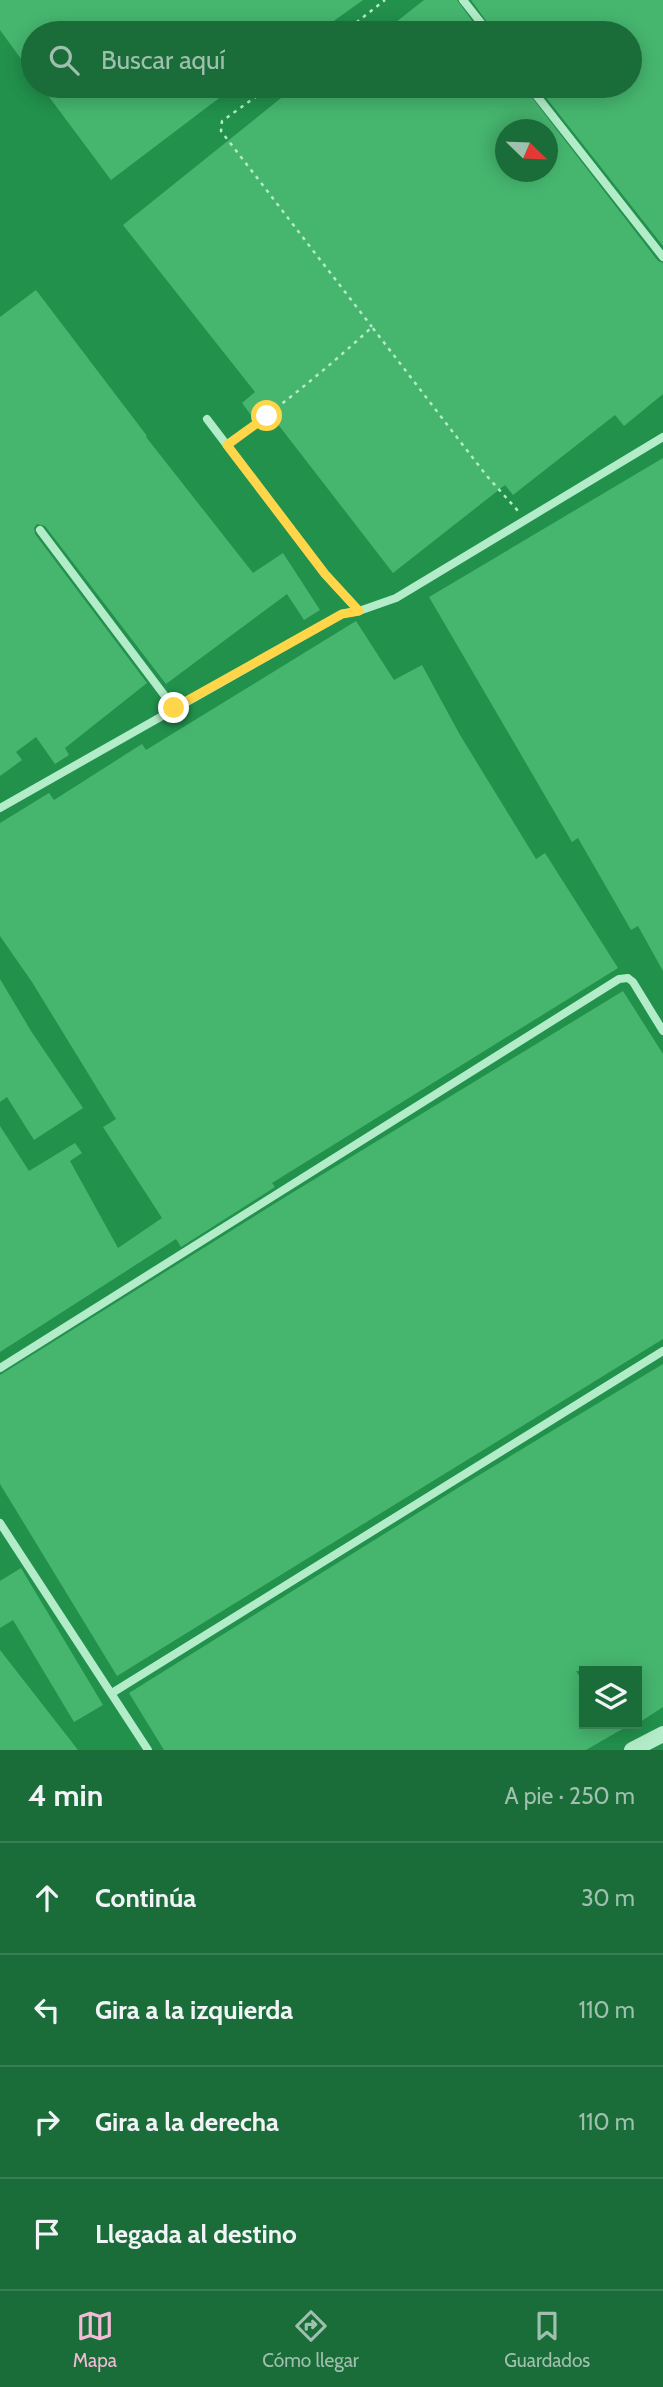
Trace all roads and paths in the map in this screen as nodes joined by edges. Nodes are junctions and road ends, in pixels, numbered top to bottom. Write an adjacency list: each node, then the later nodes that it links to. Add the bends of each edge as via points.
1 (386, 0): 3 (path)
2 (463, 0): 4 (lane)
3 (359, 21)
4 (480, 21)
5 (254, 98): 8 (path, via 222,121 220,131)
6 (538, 98): 7 (lane)
7 (663, 257)
8 (372, 327): 11 (path); 12 (path)
9 (207, 419): 11 (lane)
10 (663, 437): 12 (lane)
11 (227, 445): 14 (lane, via 325,574)
12 (526, 520): 14 (lane, via 396,598)
13 (40, 530): 15 (lane)
14 (359, 611): 15 (lane, via 342,614)
15 (174, 708): 16 (lane)
16 (0, 808)
17 (663, 1031): 19 (lane, via 634,982 619,979)
18 (663, 1351): 21 (lane)
19 (0, 1368)
20 (0, 1523): 21 (lane)
21 (112, 1693): 23 (lane)
22 (663, 1734): 24 (street)
23 (148, 1750)
24 (632, 1750)

